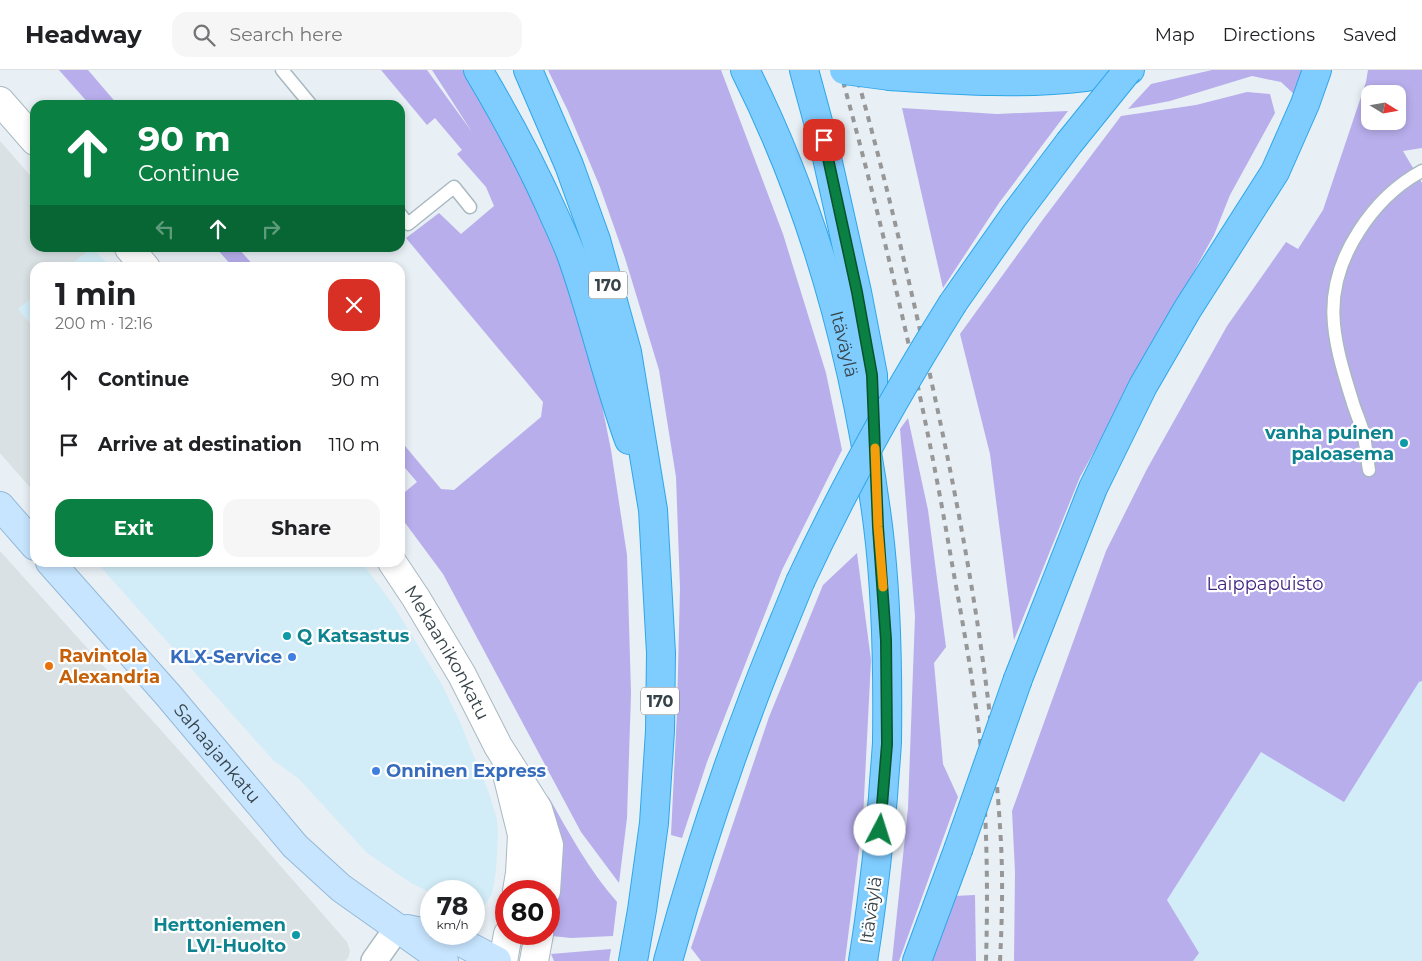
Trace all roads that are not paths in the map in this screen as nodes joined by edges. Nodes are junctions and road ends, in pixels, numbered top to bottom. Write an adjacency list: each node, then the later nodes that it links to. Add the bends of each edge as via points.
1 (282, 70): 9 (lane)
2 (478, 70): 19 (highway, via 541,185 570,252 616,404)
3 (528, 70): 19 (highway, 170, via 569,165 596,240 627,352)
4 (745, 70): 20 (highway, Itäväylä, via 784,154 828,284 846,349)
5 (804, 70): 20 (highway, via 824,140 872,375)
6 (844, 70): 7 (highway, bridge, via 959,81 1084,77)
7 (1129, 70): 30 (highway, bridge, via 1014,216 953,304 883,417 825,527 752,702 717,801)
8 (1317, 70): 38 (highway, bridge, via 1275,172 1143,386 1093,488 1018,679)
9 (307, 100)
10 (0, 101): 11 (street)
11 (30, 135)
12 (1422, 171): 17 (lane, via 1395,189 1370,214 1339,270 1333,295 1332,320 1340,360 1363,432)
13 (470, 207): 14 (lane, via 454,187 408,224)
14 (405, 220)
15 (132, 252): 16 (street)
16 (141, 262)
17 (1369, 470)
18 (0, 506): 21 (main road)
19 (653, 510): 36 (highway, 170, via 661,653 660,731 654,823)
20 (878, 527): 37 (highway, Itäväylä, via 886,640 887,744 877,865)
21 (30, 540)
22 (54, 567): 27 (main road, Sahaajankatu, via 295,846 341,888)
23 (395, 567): 24 (street, Mekaanikonkatu, via 462,675)
24 (498, 746): 25 (street, Mekaanikonkatu, via 522,835); 26 (street, Mekaanikonkatu, via 538,809 549,845)
25 (519, 880)
26 (547, 880)
27 (398, 928): 31 (street); 32 (main road, Sahaajankatu); 33 (main road, Sahaajankatu, via 455,940)
28 (506, 945): 34 (street)
29 (537, 945): 35 (street)
30 (670, 953)
31 (374, 961)
32 (444, 961)
33 (497, 961)
34 (503, 961)
35 (534, 961)
36 (633, 961)
37 (863, 961)
38 (917, 961)

